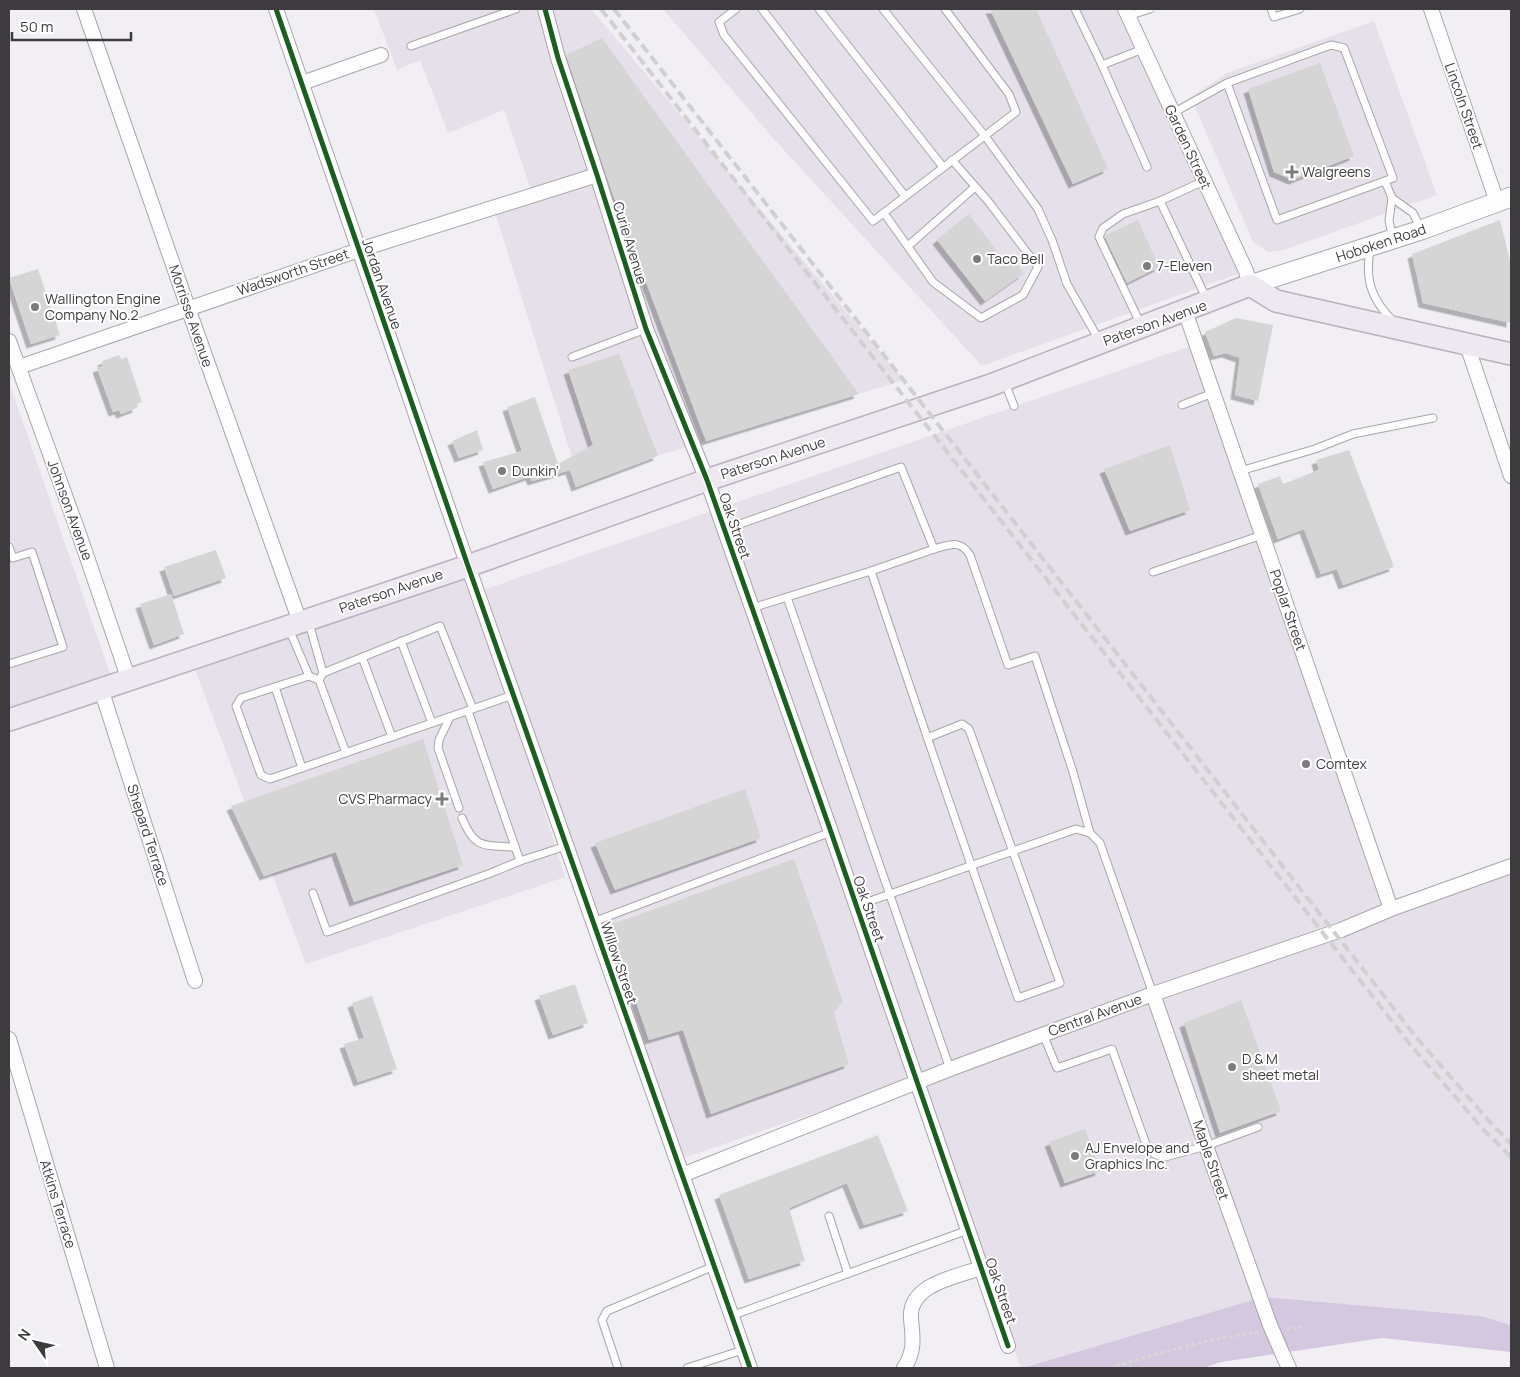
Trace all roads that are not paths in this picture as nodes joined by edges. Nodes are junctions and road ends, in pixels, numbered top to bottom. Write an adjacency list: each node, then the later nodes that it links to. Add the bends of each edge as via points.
1 (84, 9): 43 (street, Morrisse Avenue)
2 (276, 9): 20 (street, Jordan Avenue)
3 (516, 9): 16 (lane)
4 (544, 9): 27 (street, Curie Avenue)
5 (736, 9): 35 (lane, via 719,22 724,36 873,221)
6 (762, 9): 31 (lane)
7 (819, 9): 25 (lane)
8 (884, 9): 23 (lane)
9 (945, 9): 23 (lane, via 1009,94 1016,112)
10 (1075, 9): 19 (lane)
11 (1150, 9): 15 (lane)
12 (1271, 9): 13 (lane, via 1274,17)
13 (1300, 9)
14 (1431, 9): 33 (street, Lincoln Street)
15 (1126, 13): 17 (street, Garden Street)
16 (411, 46)
17 (1143, 49): 19 (lane); 22 (street, Garden Street)
18 (381, 55): 20 (street)
19 (1102, 65): 26 (lane)
20 (302, 83): 40 (street, Jordan Avenue)
21 (1227, 83): 22 (lane); 29 (lane, via 1277,220); 29 (lane, via 1331,45 1344,48 1393,178)
22 (1173, 113): 28 (street, Garden Street)
23 (984, 136): 24 (lane); 49 (lane, via 1038,209 1067,284)
24 (952, 160): 25 (lane); 30 (lane)
25 (943, 167): 31 (lane)
26 (1147, 167)
27 (597, 175): 40 (street, Wadsworth Street); 46 (street, Curie Avenue)
28 (1204, 181): 34 (lane); 41 (street, Garden Street)
29 (1385, 181): 32 (lane)
30 (975, 187): 38 (lane); 38 (lane, via 1038,267 1023,295 981,318 933,282)
31 (906, 196): 35 (lane)
32 (1392, 198): 36 (lane, via 1413,213); 37 (lane, via 1389,221)
33 (1504, 200): 36 (street, Hoboken Road)
34 (1160, 201): 42 (lane); 45 (lane, via 1123,214 1103,228 1099,237)
35 (884, 212): 38 (lane)
36 (1421, 230): 37 (street, Hoboken Road)
37 (1393, 239): 39 (street, Hoboken Road)
38 (908, 246)
39 (1370, 247): 41 (street, Hoboken Road); 47 (lane, via 1368,275 1373,295)
40 (359, 250): 43 (street, Wadsworth Street); 67 (street, Jordan Avenue)
41 (1250, 286): 42 (main road, Paterson Avenue); 47 (main road, via 1276,301)
42 (1209, 303): 44 (main road, Paterson Avenue)
43 (188, 309): 53 (street, Wadsworth Street); 72 (street, Morrisse Avenue)
44 (1185, 312): 45 (main road, Paterson Avenue); 55 (street, Poplar Street)
45 (1142, 327): 49 (main road, Paterson Avenue)
46 (646, 330): 52 (lane); 61 (street, Curie Avenue)
47 (1402, 330): 50 (main road)
48 (9, 341): 53 (street, Johnson Avenue)
49 (1101, 343): 54 (main road, Paterson Avenue)
50 (1467, 344): 51 (main road); 60 (street)
51 (1511, 354)
52 (572, 357)
53 (19, 367): 78 (street, Johnson Avenue)
54 (1004, 380): 57 (lane); 61 (main road, Paterson Avenue)
55 (1213, 393): 56 (lane); 59 (street, Poplar Street)
56 (1182, 405)
57 (1014, 406)
58 (1433, 418): 59 (lane, via 1353,434)
59 (1240, 471): 63 (street, Poplar Street)
60 (1511, 476)
61 (707, 480): 62 (street, Oak Street); 67 (main road, Paterson Avenue)
62 (723, 530): 65 (lane, via 901,467); 71 (street, Oak Street)
63 (1262, 535): 69 (lane); 104 (street, Poplar Street)
64 (9, 547): 66 (lane)
65 (934, 549): 68 (lane); 94 (lane, via 956,544 966,548 1008,665 1035,656)
66 (11, 559): 75 (lane, via 32,552 63,647)
67 (468, 566): 72 (main road, Paterson Avenue); 82 (street, Willow Street)
68 (871, 571): 70 (lane); 88 (lane)
69 (1153, 572)
70 (787, 597): 71 (lane); 102 (lane)
71 (752, 608): 93 (street, Oak Street)
72 (299, 623): 76 (lane); 77 (lane); 78 (main road, Paterson Avenue)
73 (401, 641): 74 (lane); 83 (lane, via 440,626); 86 (lane)
74 (362, 657): 76 (lane); 87 (lane)
75 (9, 664)
76 (322, 673): 79 (lane)
77 (308, 676): 79 (lane); 80 (lane)
78 (129, 680): 81 (main road, Paterson Avenue)
79 (319, 680): 89 (lane)
80 (275, 687): 90 (lane); 90 (lane, via 241,698 236,706 261,775 270,779)
81 (101, 689): 85 (main road, Paterson Avenue); 106 (street, Shepard Terrace)
82 (514, 695): 83 (lane); 95 (street, Willow Street)
83 (471, 710): 84 (lane); 96 (lane)
84 (450, 717): 86 (lane); 91 (lane, via 438,748)
85 (9, 720)
86 (432, 723): 87 (lane)
87 (392, 737): 89 (lane)
88 (927, 738): 97 (lane, via 962,724 969,728); 99 (lane)
89 (346, 753): 90 (lane)
90 (302, 768)
91 (459, 808)
92 (462, 818): 96 (lane, via 475,841 484,845)
93 (831, 832): 103 (street, Oak Street); 105 (lane)
94 (1090, 833): 97 (lane, via 1076,829); 107 (lane, via 1100,843)
95 (566, 846): 98 (lane); 105 (street, Willow Street)
96 (515, 847): 98 (lane)
97 (1014, 851): 99 (lane); 99 (lane, via 1060,983 1018,998)
98 (520, 861): 101 (lane, via 327,932)
99 (970, 866): 102 (lane)
100 (1511, 866): 104 (street, Central Avenue)
101 (313, 893)
102 (890, 895): 103 (lane); 110 (lane)
103 (856, 906): 111 (street, Oak Street)
104 (1391, 909): 107 (street, Central Avenue, via 1341,930)
105 (593, 922): 114 (street, Willow Street)
106 (195, 981)
107 (1153, 994): 108 (street, Central Avenue); 113 (street, Maple Street)
108 (1043, 1034): 110 (street, Central Avenue); 113 (lane, via 1057,1068 1112,1049 1147,1147 1154,1154 1165,1157)
109 (9, 1039): 123 (street, Atkins Terrace)
110 (950, 1069): 111 (street, Central Avenue)
111 (917, 1081): 114 (street, Central Avenue); 116 (street, Oak Street)
112 (1258, 1127): 113 (lane)
113 (1206, 1146): 128 (street, Maple Street, bridge, via 1259,1295)
114 (682, 1175): 117 (street, Willow Street)
115 (828, 1216): 119 (lane)
116 (968, 1230): 118 (street, Oak Street); 119 (lane)
117 (714, 1266): 120 (street, Willow Street); 124 (lane, via 608,1311 602,1320)
118 (981, 1268): 121 (street, Oak Street); 127 (street, via 934,1284 917,1297 911,1318 914,1347)
119 (848, 1274): 120 (lane)
120 (731, 1316): 122 (street, Willow Street)
121 (1008, 1346)
122 (743, 1350): 125 (lane); 126 (street, Willow Street)
123 (107, 1368)
124 (618, 1368)
125 (687, 1368)
126 (750, 1368)
127 (904, 1368)
128 (1289, 1368)

